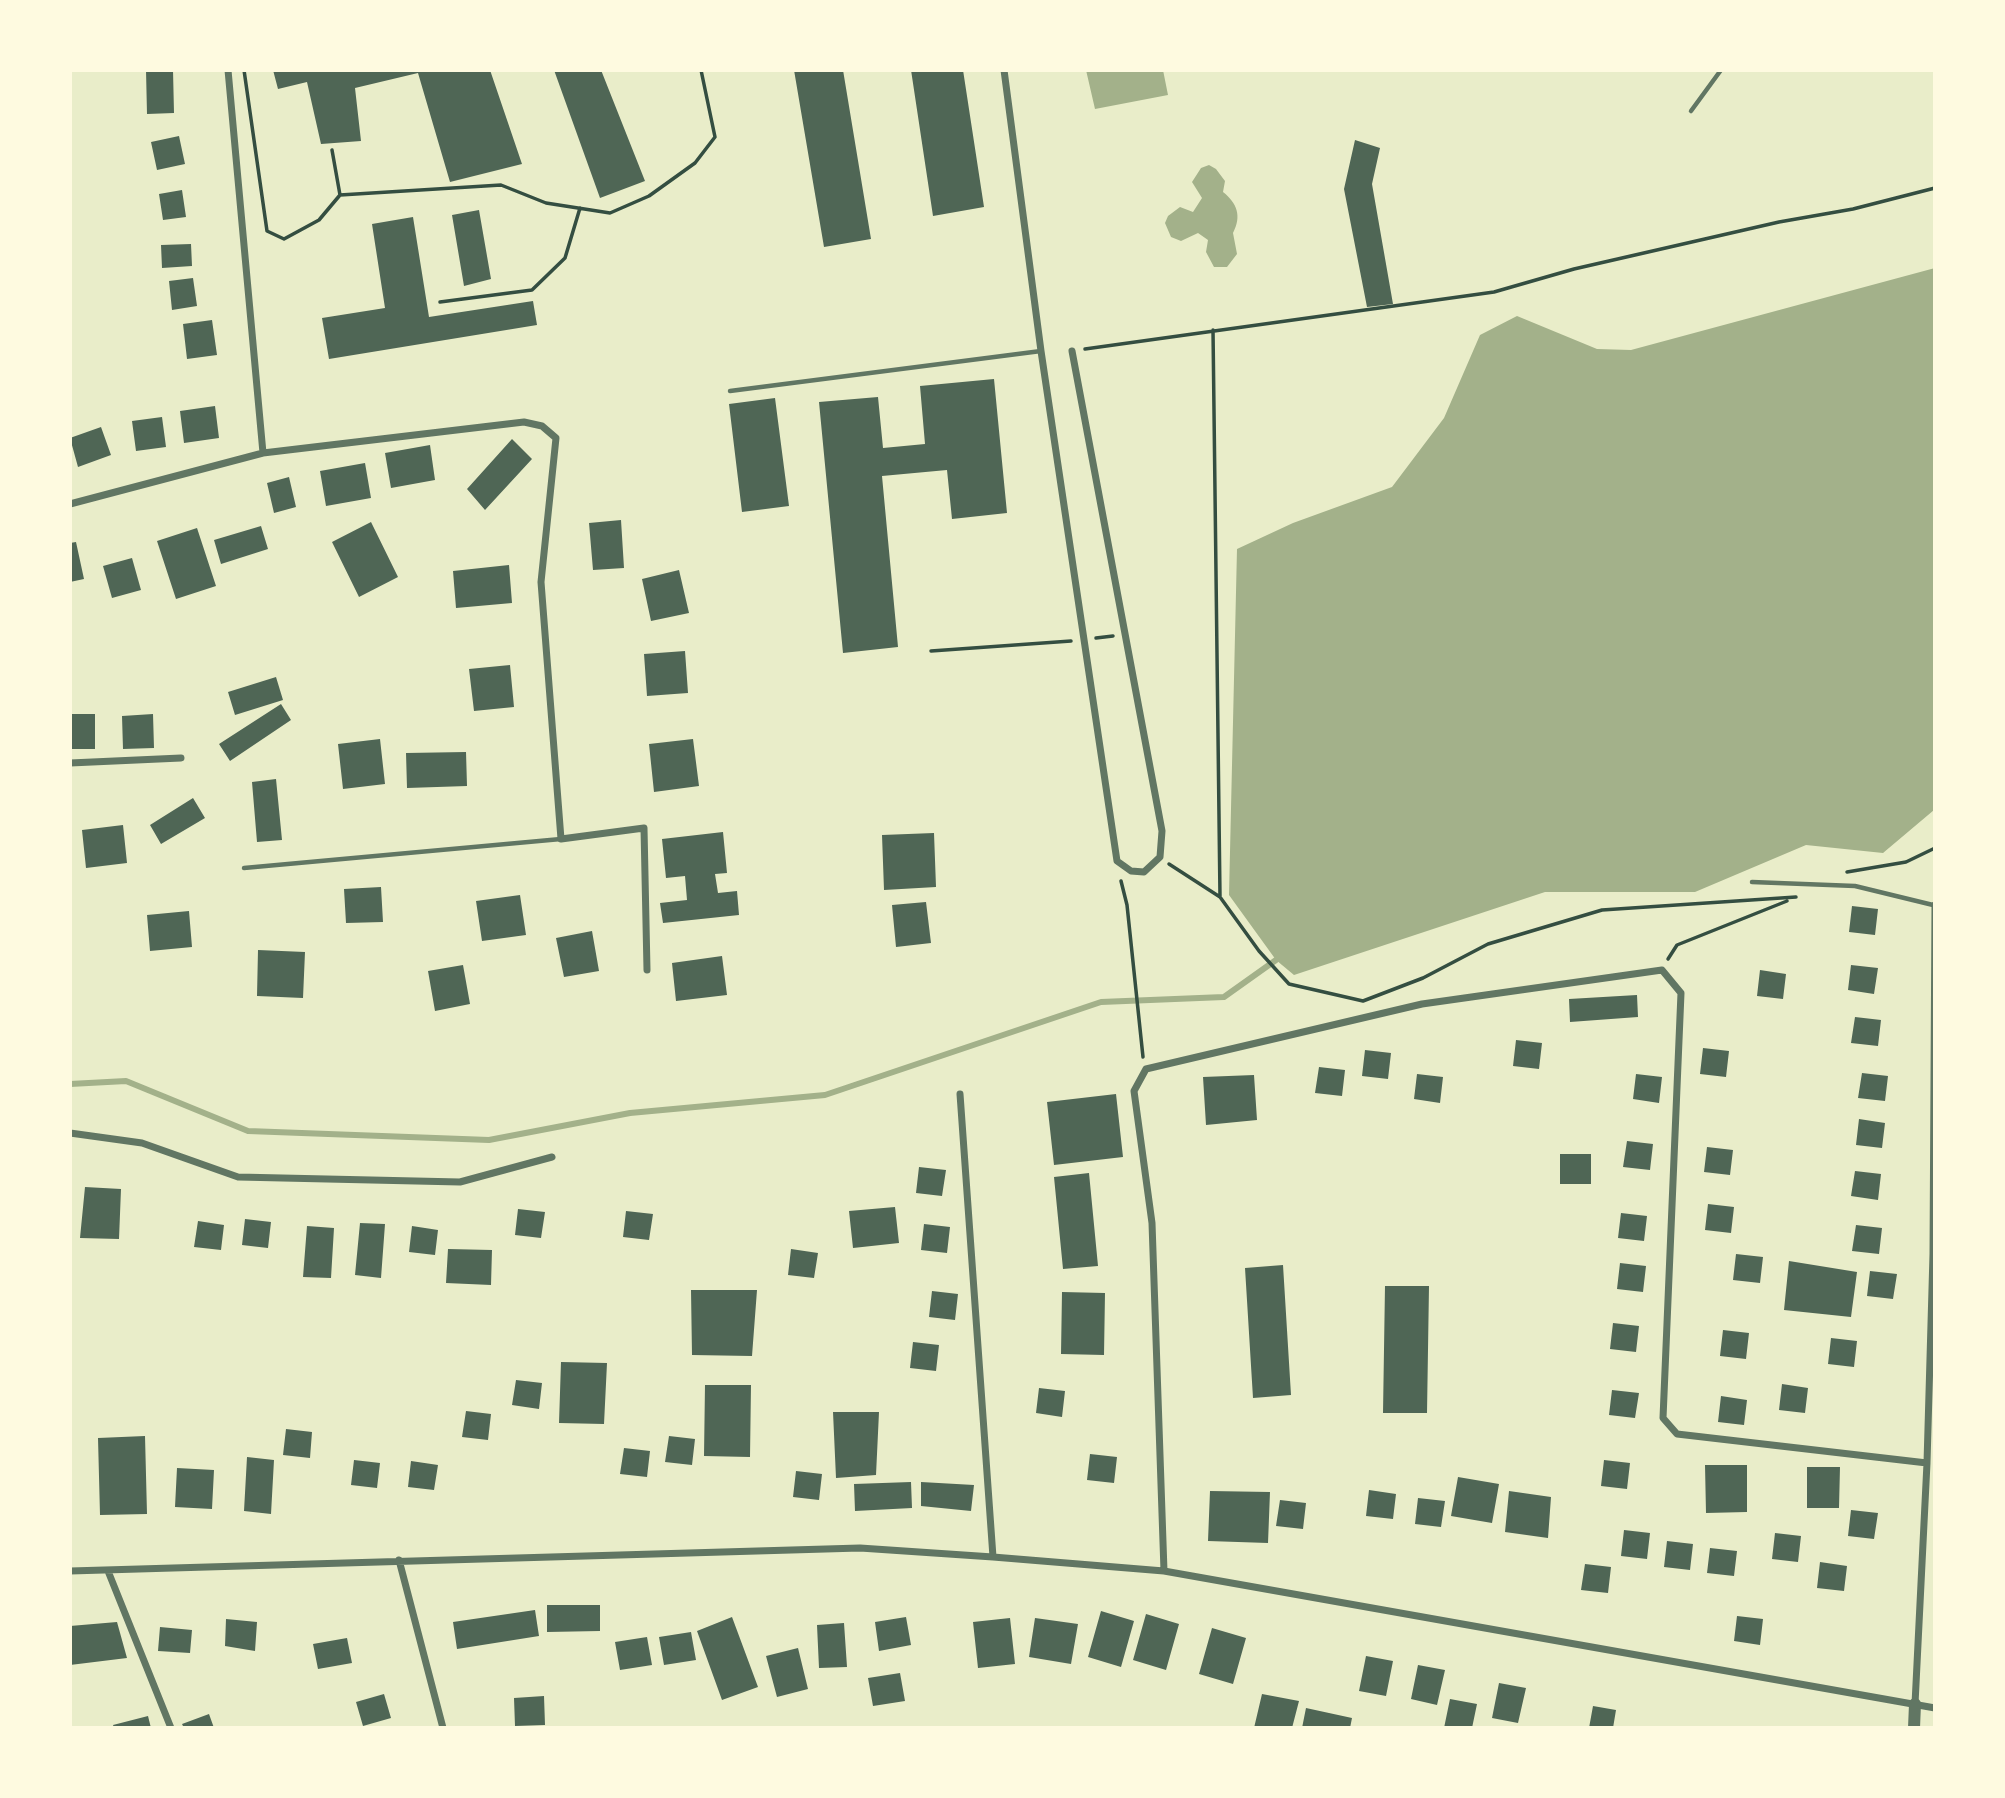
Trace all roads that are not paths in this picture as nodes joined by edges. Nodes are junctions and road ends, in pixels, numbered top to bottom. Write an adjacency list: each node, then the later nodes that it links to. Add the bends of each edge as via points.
1 (229, 70): 8 (street)
2 (1004, 70): 5 (street)
3 (1721, 70): 4 (lane)
4 (1691, 111)
5 (1041, 351): 6 (street, via 1117,861 1131,871 1144,872 1160,857 1162,831); 7 (lane)
6 (1072, 351)
7 (730, 391)
8 (263, 453): 9 (street); 12 (street, via 524,422 542,426 556,438 541,582)
9 (70, 504)
10 (181, 758): 11 (street)
11 (70, 763)
12 (561, 839): 13 (lane); 16 (street, via 644,828)
13 (244, 868)
14 (1752, 882): 15 (lane, via 1855,886)
15 (1934, 905): 17 (street)
16 (648, 970)
17 (1935, 1090): 21 (street)
18 (960, 1094): 22 (street)
19 (70, 1133): 20 (street, via 142,1143 238,1177 460,1182)
20 (552, 1157)
21 (1927, 1463): 26 (street, via 1676,1434 1663,1418 1681,993 1662,970 1422,1004 1146,1069 1134,1091 1152,1223); 27 (street)
22 (993, 1557): 23 (street, via 860,1548); 26 (street)
23 (399, 1560): 25 (street); 30 (street)
24 (70, 1571): 25 (street)
25 (108, 1571): 29 (street)
26 (1164, 1571): 27 (street)
27 (1914, 1704): 28 (street); 31 (street)
28 (1935, 1708)
29 (171, 1728)
30 (443, 1728)
31 (1914, 1728)

